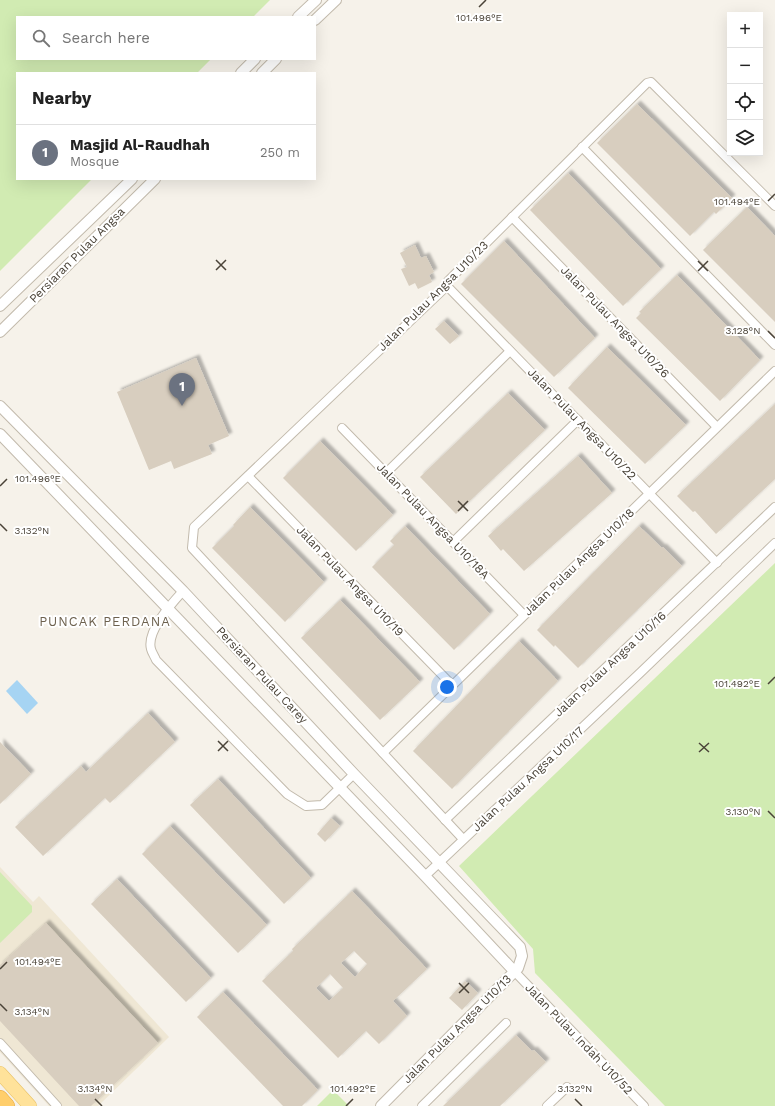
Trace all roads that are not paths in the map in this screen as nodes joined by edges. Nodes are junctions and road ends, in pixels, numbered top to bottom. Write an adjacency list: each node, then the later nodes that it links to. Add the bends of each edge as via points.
1 (316, 0): 3 (street)
2 (336, 0): 4 (street)
3 (299, 16)
4 (316, 19)
5 (254, 60): 7 (street)
6 (275, 60): 8 (street)
7 (242, 72)
8 (263, 72)
9 (582, 147): 12 (street, Jalan Pulau Angsa U10/23, via 647,82 651,82); 13 (street, Jalan Pulau Angsa U10/23); 17 (street)
10 (131, 180): 15 (street, Persiaran Pulau Angsa)
11 (154, 180): 16 (street, Persiaran Pulau Angsa)
12 (775, 206)
13 (512, 216): 14 (street, Jalan Pulau Angsa U10/23, via 448,281); 22 (street, Jalan Pulau Angsa U10/26)
14 (447, 286): 18 (street, Jalan Pulau Angsa U10/22); 26 (street, Jalan Pulau Angsa U10/23)
15 (0, 306)
16 (0, 332)
17 (775, 345)
18 (510, 351): 21 (street, Jalan Pulau Angsa U10/22); 25 (street)
19 (775, 371): 22 (street, Jalan Pulau Angsa U10/18)
20 (0, 406): 33 (street, Persiaran Pulau Carey)
21 (578, 420): 27 (street, Jalan Pulau Angsa U10/22); 29 (street)
22 (717, 427): 27 (street, Jalan Pulau Angsa U10/18)
23 (342, 428): 25 (street, Jalan Pulau Angsa U10/18A)
24 (2, 437): 34 (street, Persiaran Pulau Carey)
25 (386, 472): 29 (street, Jalan Pulau Angsa U10/18A)
26 (248, 476): 31 (street, Jalan Pulau Angsa U10/23, via 194,527); 36 (street, Jalan Pulau Angsa U10/19)
27 (649, 493): 32 (street, Jalan Pulau Angsa U10/22); 35 (street, Jalan Pulau Angsa U10/18)
28 (775, 507): 32 (street, Jalan Pulau Angsa U10/16)
29 (453, 542): 35 (street, Jalan Pulau Angsa U10/18A)
30 (775, 542): 41 (street, Jalan Pulau Angsa U10/17, via 642,672)
31 (192, 548): 37 (street, Jalan Pulau Angsa U10/17)
32 (717, 563): 40 (street, Jalan Pulau Angsa U10/16)
33 (184, 591): 34 (street); 38 (street, Persiaran Pulau Carey)
34 (168, 608): 39 (street, Persiaran Pulau Carey); 39 (street, via 153,632 150,648 156,660 287,794 306,806 322,805)
35 (524, 615): 36 (street, Jalan Pulau Angsa U10/18)
36 (452, 686): 37 (street, Jalan Pulau Angsa U10/18)
37 (383, 753): 40 (street, Jalan Pulau Angsa U10/17)
38 (354, 774): 39 (street); 42 (street, Persiaran Pulau Carey)
39 (339, 788): 43 (street, Persiaran Pulau Carey)
40 (445, 820): 41 (street, Jalan Pulau Angsa U10/17)
41 (463, 840): 42 (street)
42 (439, 863): 43 (street); 44 (street, Persiaran Pulau Carey)
43 (424, 876): 45 (street, Persiaran Pulau Carey)
44 (520, 947): 45 (street, Jalan Pulau Angsa U10/13, via 522,956 518,968)
45 (514, 971): 54 (street, Jalan Pulau Angsa U10/13); 57 (street, Jalan Pulau Indah U10/52)
46 (506, 1024): 55 (street)
47 (0, 1043): 53 (street)
48 (0, 1073): 52 (main road)
49 (567, 1087): 56 (street)
50 (0, 1098): 51 (highway)
51 (7, 1106)
52 (30, 1106)
53 (57, 1106)
54 (381, 1106)
55 (422, 1106)
56 (547, 1106)
57 (644, 1106)

